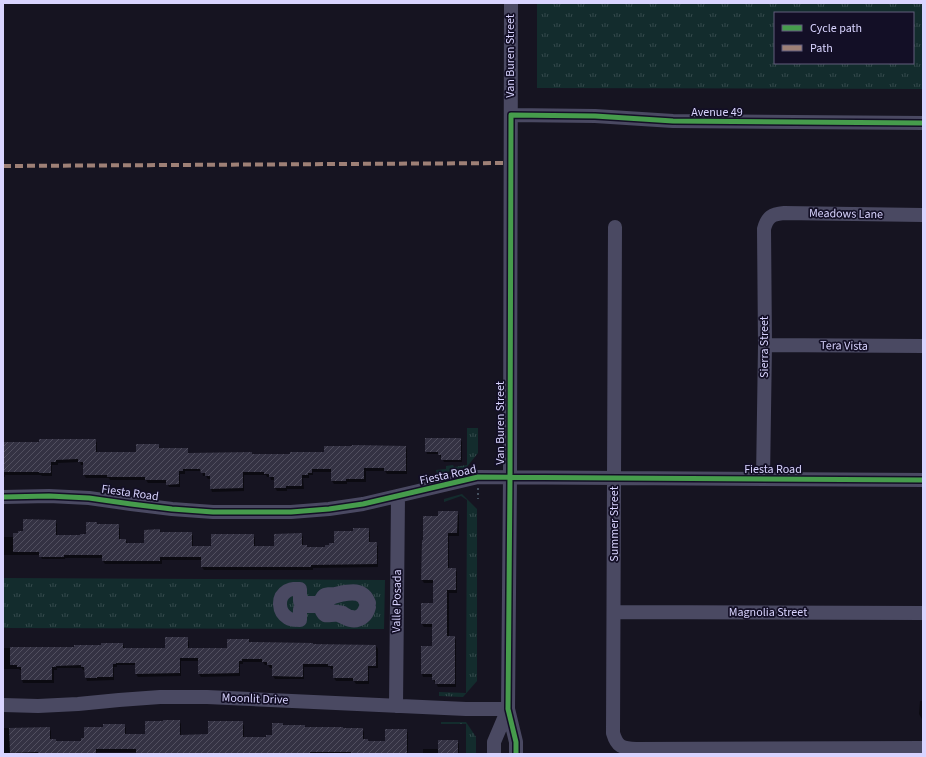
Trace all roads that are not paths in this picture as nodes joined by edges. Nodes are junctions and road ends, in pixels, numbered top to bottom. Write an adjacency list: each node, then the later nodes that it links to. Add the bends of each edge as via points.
1 (510, 3): 2 (street, Van Buren Street)
2 (511, 115): 3 (street, Avenue 49, via 595,116 673,122); 9 (street, Van Buren Street)
3 (923, 123)
4 (923, 215): 5 (street, Meadows Lane, via 777,213)
5 (771, 217): 7 (street, Sierra Street, via 764,229)
6 (616, 227): 10 (street, Summer Street)
7 (765, 345): 8 (street, Tera Vista); 11 (street, Sierra Street)
8 (923, 346)
9 (510, 477): 10 (street, Fiesta Road); 13 (street, Fiesta Road, via 478,477); 20 (street, Van Buren Street)
10 (614, 478): 11 (street, Fiesta Road); 16 (street, Summer Street)
11 (763, 478): 12 (street, Fiesta Road)
12 (923, 480)
13 (398, 496): 14 (street, Fiesta Road, via 363,504 291,512 213,512 89,498); 19 (street, Valle Posada)
14 (3, 497)
15 (335, 612): 15 (street, via 355,618 369,607 364,617 350,620 336,615 325,615 320,606 303,606 300,609 300,620 293,620 281,612 279,604 287,591 300,588 300,601 303,603 320,603 326,594 353,591 362,593 369,603 357,593 331,597 326,604 331,612)
16 (614, 612): 17 (street, Magnolia Street); 21 (street, Summer Street, via 613,733 620,746 636,749)
17 (923, 613)
18 (3, 705): 19 (street, Moonlit Drive, via 38,706 206,697)
19 (396, 706): 20 (street, Moonlit Drive)
20 (508, 709): 22 (street, Van Buren Street, via 494,742); 23 (street, Van Buren Street, via 516,742)
21 (923, 748)
22 (494, 754)
23 (516, 754)

